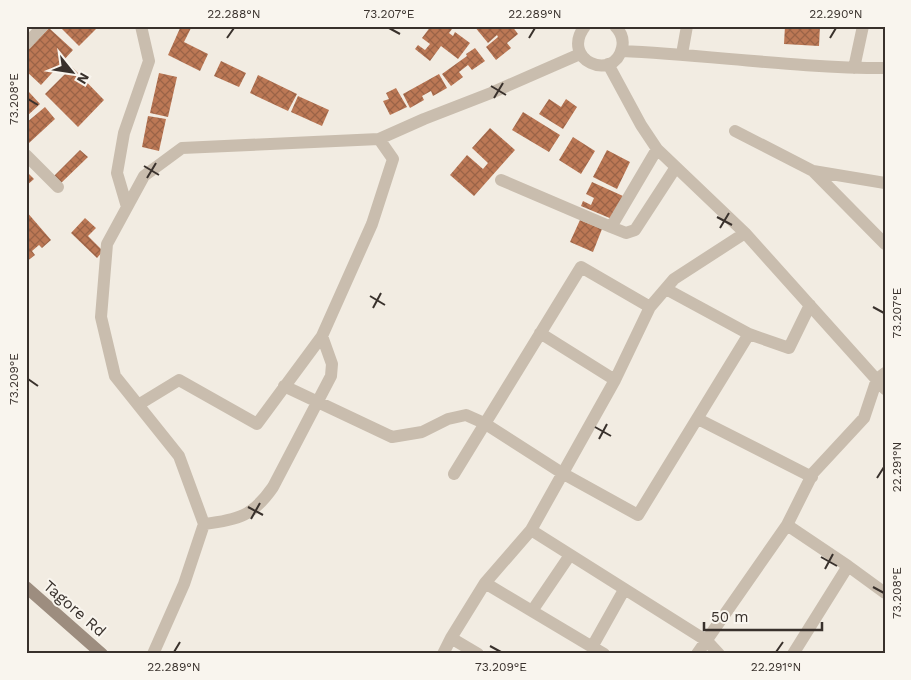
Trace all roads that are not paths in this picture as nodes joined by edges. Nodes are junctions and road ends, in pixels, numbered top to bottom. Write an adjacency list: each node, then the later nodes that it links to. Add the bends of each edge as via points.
1 (43, 26): 7 (street)
2 (141, 26): 23 (street, via 149,61 124,133 118,173)
3 (585, 26): 9 (street, via 578,39)
4 (615, 26): 8 (street, via 622,36)
5 (687, 26): 10 (street)
6 (863, 26): 12 (street)
7 (26, 44)
8 (622, 51): 10 (street); 11 (street)
9 (580, 54): 11 (street, via 591,64); 15 (street)
10 (682, 54): 12 (street)
11 (608, 64): 16 (street)
12 (854, 68): 13 (street)
13 (885, 68)
14 (735, 132): 19 (street)
15 (379, 139): 23 (street, via 182,148 144,176); 32 (street, via 393,159 372,224)
16 (657, 149): 18 (street); 24 (street)
17 (26, 155): 22 (street)
18 (676, 167): 24 (street, via 635,230 626,233); 25 (street)
19 (813, 170): 21 (street); 26 (street)
20 (501, 180): 24 (street)
21 (885, 183)
22 (58, 187)
23 (127, 207): 37 (street, via 107,244 101,318 115,376)
24 (611, 227)
25 (745, 233): 27 (street, via 674,279); 28 (street)
26 (885, 244)
27 (666, 289): 29 (street); 31 (street)
28 (810, 305): 31 (street, via 789,348); 34 (street)
29 (650, 307): 30 (street, via 581,267); 33 (street)
30 (540, 333): 33 (street); 39 (street)
31 (750, 334): 38 (street)
32 (322, 336): 35 (street); 36 (street, via 332,364 331,376)
33 (615, 380): 40 (street)
34 (882, 380): 42 (street, via 864,418)
35 (284, 386): 36 (street); 37 (street, via 257,424 179,380)
36 (317, 402): 39 (street, via 392,437 422,432 448,419 466,415); 43 (street, via 264,500 231,521)
37 (138, 405): 43 (street, via 179,456)
38 (698, 419): 40 (street, via 638,515); 42 (street)
39 (484, 423): 40 (street); 41 (street)
40 (562, 473): 45 (street)
41 (454, 474)
42 (812, 477): 44 (street)
43 (204, 524): 57 (street, via 184,584)
44 (787, 525): 47 (street); 54 (street)
45 (531, 530): 46 (street); 48 (street)
46 (570, 555): 50 (street); 52 (street)
47 (848, 566): 51 (street); 63 (street)
48 (484, 583): 52 (street); 53 (street)
49 (26, 587): 56 (main road, Tagore Rd)
50 (624, 590): 54 (street); 55 (street)
51 (885, 593)
52 (532, 611): 55 (street)
53 (451, 638): 58 (street); 59 (street)
54 (707, 642): 61 (street); 62 (street)
55 (592, 647): 60 (street)
56 (102, 654)
57 (153, 654)
58 (443, 654)
59 (478, 654)
60 (604, 654)
61 (697, 654)
62 (719, 654)
63 (793, 654)

